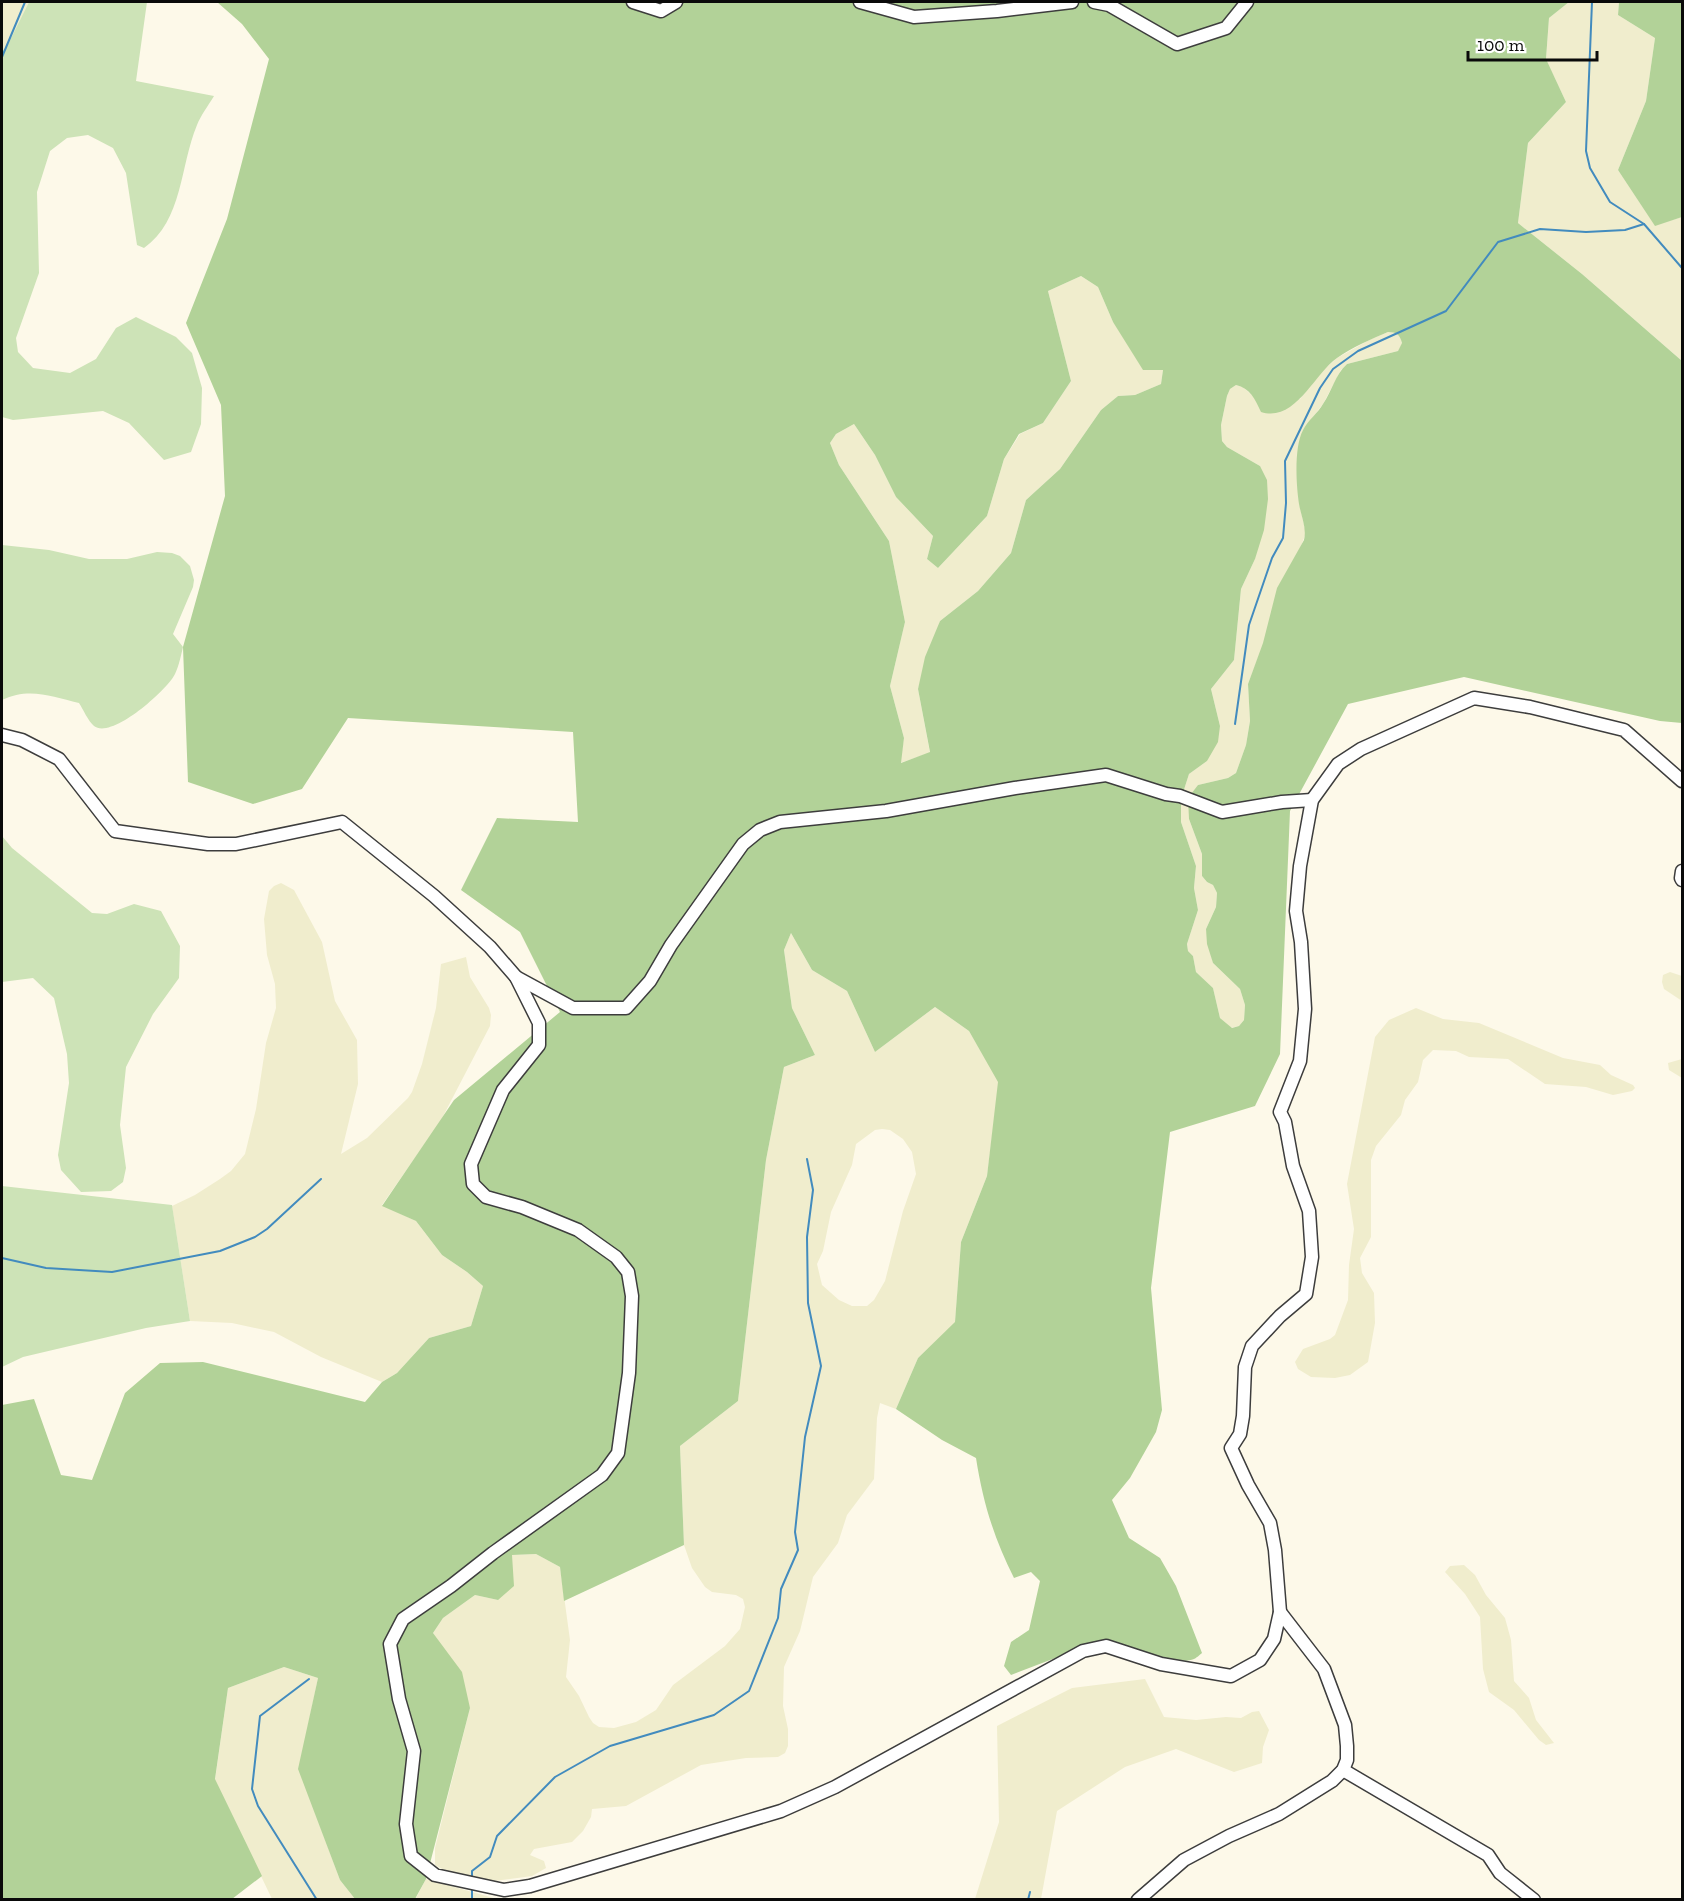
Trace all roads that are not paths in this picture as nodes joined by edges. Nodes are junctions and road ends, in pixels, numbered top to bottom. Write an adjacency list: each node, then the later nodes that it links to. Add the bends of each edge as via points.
1 (633, 2): 2 (street, via 661,11)
2 (676, 2)
3 (860, 2): 4 (street, via 914,18)
4 (1072, 2)
5 (1094, 2): 6 (street, via 1109,5 1177,44 1226,28)
6 (1247, 2)
7 (2, 735): 12 (street, via 22,740 59,759 115,831 236,844 342,822 434,896 490,947)
8 (1683, 781): 9 (street, via 1624,730 1474,698 1361,749 1338,764)
9 (1312, 801): 12 (street, via 1222,812 1106,775 886,811 780,822 760,830 743,844 650,981 626,1008 573,1008); 13 (street, via 1296,910 1305,1010 1300,1061 1280,1112 1309,1211 1312,1257 1306,1293 1252,1346 1245,1367 1240,1434 1231,1448 1270,1523)
10 (1683, 871): 11 (street)
11 (1683, 880)
12 (516, 977): 13 (street, via 539,1023 539,1045 503,1090 471,1164 473,1184 486,1197 578,1230 616,1257 628,1272 632,1296 629,1373 618,1453 602,1475 403,1619 390,1644 399,1699 414,1751 406,1824 411,1856 435,1875 504,1890 530,1886 781,1811 836,1786 1083,1651 1106,1646 1161,1664 1231,1676 1260,1660 1274,1639)
13 (1280, 1612): 14 (street, via 1324,1669 1345,1725 1347,1753)
14 (1343, 1770): 15 (street, via 1279,1814 1184,1860); 16 (street, via 1488,1855 1500,1873)
15 (1138, 1899)
16 (1534, 1899)

